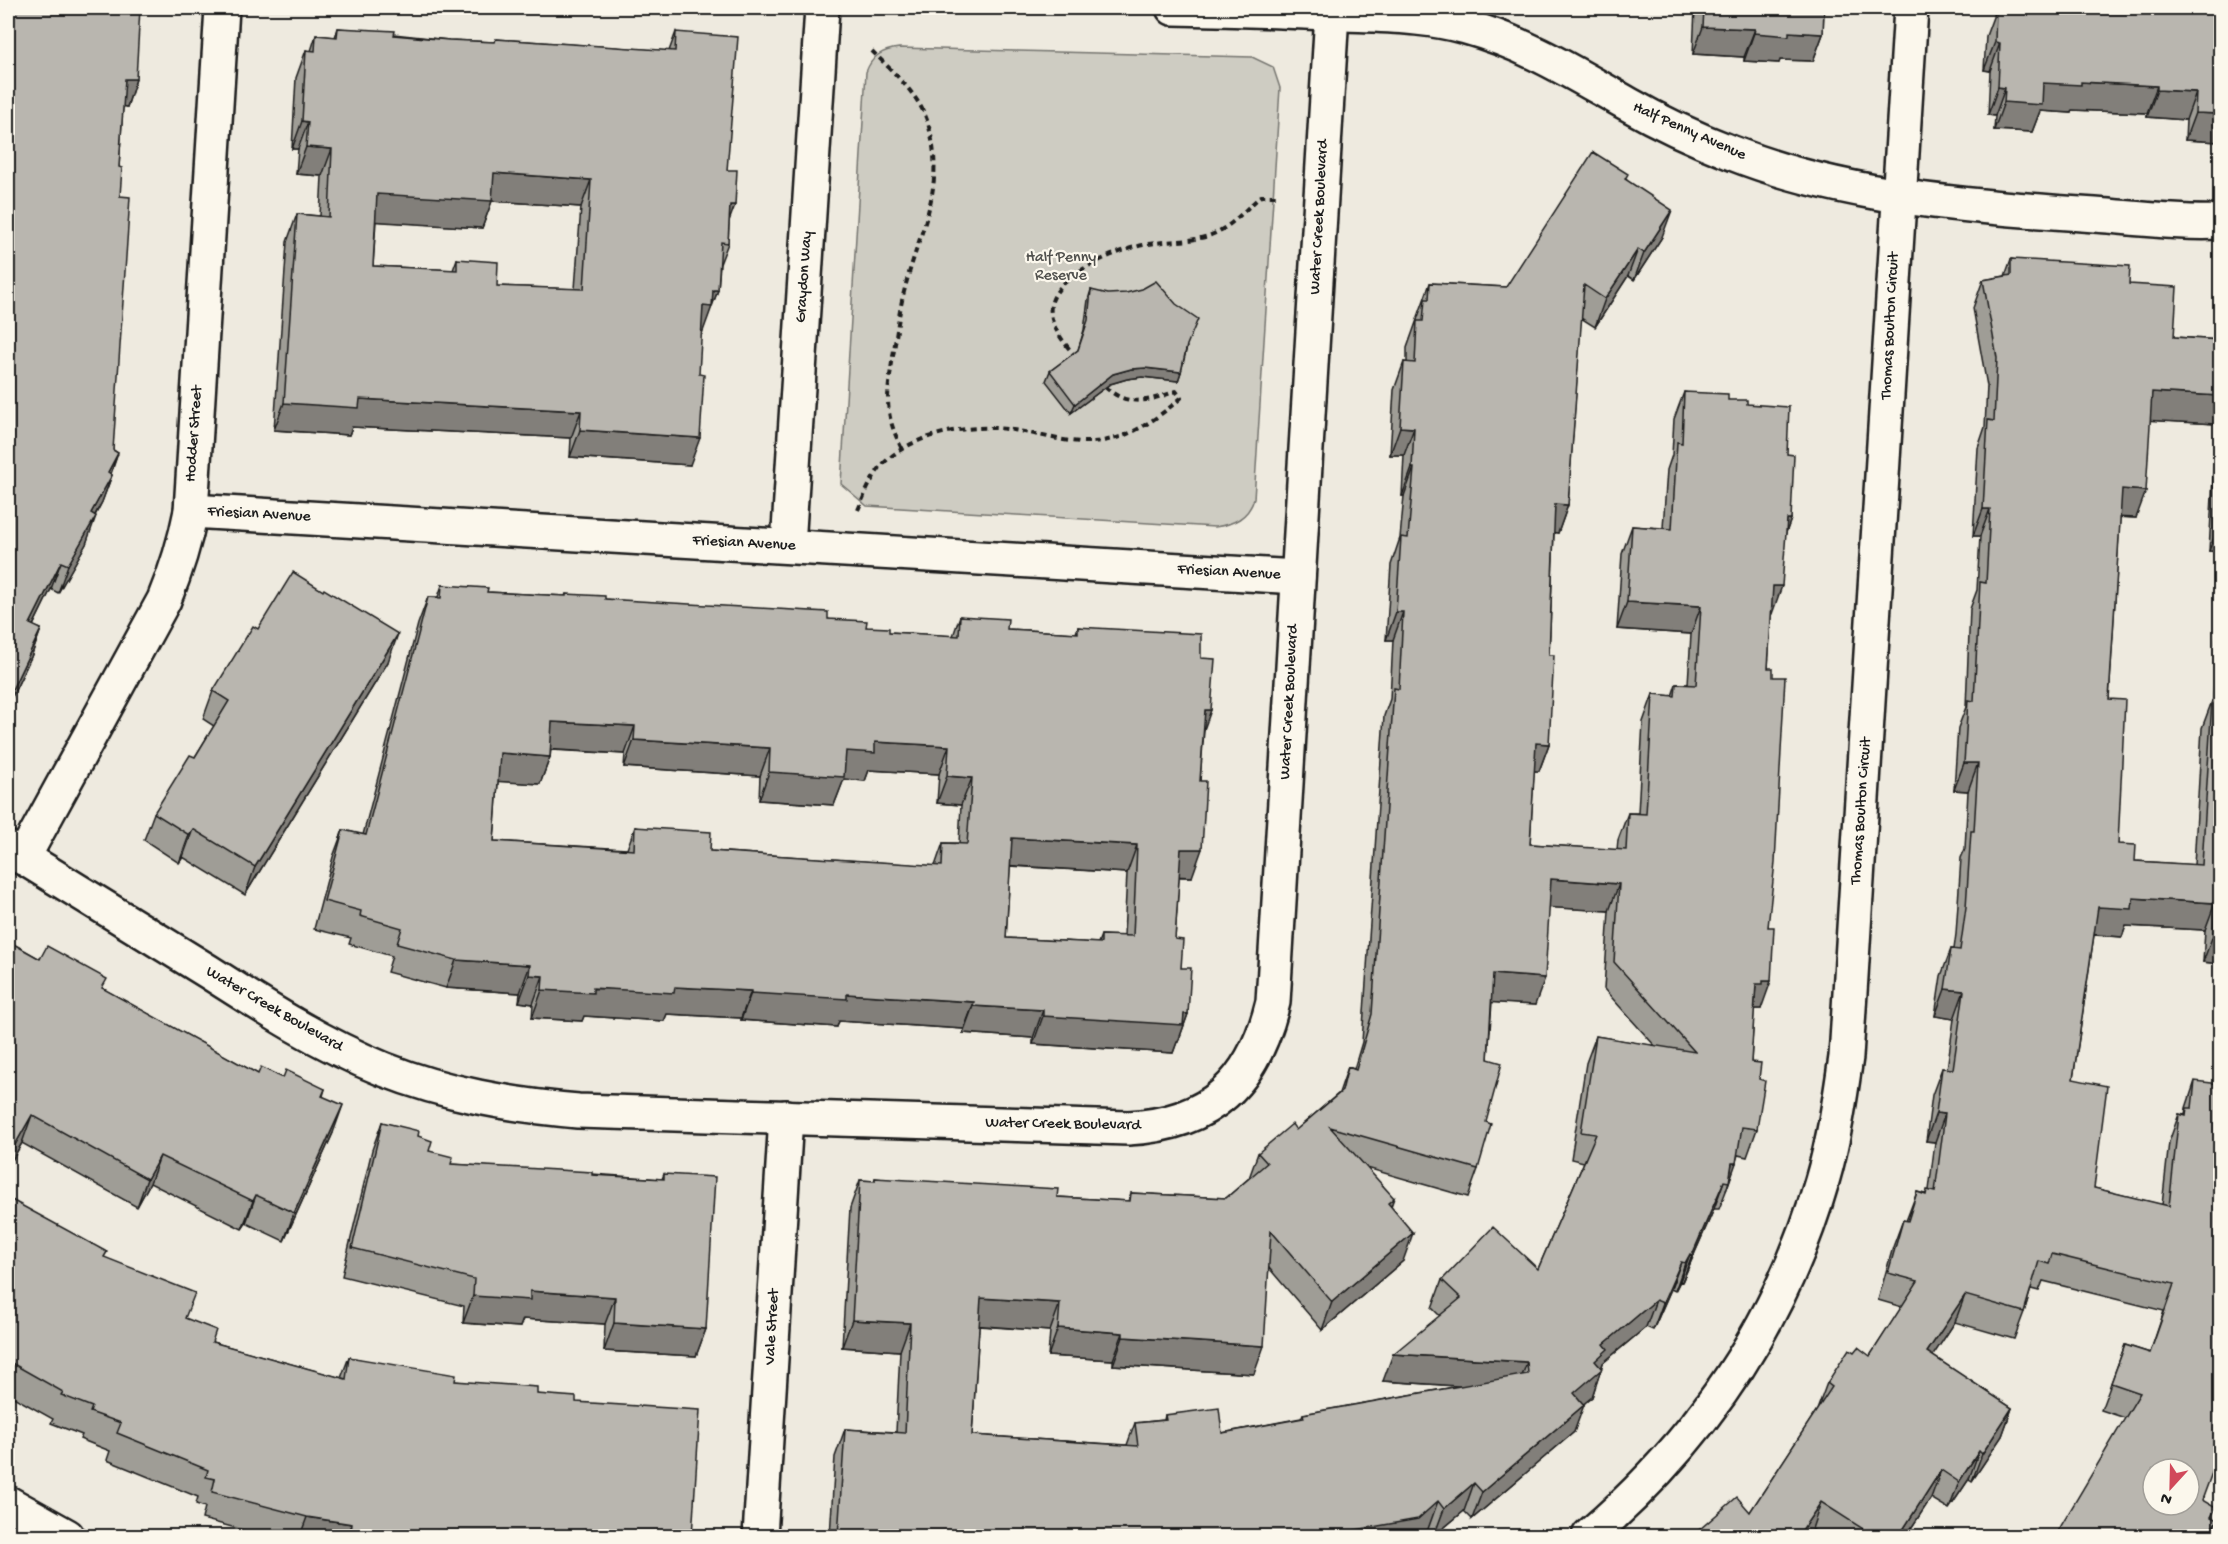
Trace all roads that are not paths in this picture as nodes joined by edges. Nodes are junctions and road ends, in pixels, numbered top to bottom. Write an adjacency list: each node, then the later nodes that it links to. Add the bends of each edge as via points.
1 (222, 8): 8 (street, Hodder Street)
2 (822, 8): 9 (street, Graydon Way)
3 (1173, 8): 5 (street, Half Penny Avenue)
4 (1911, 8): 6 (street, Thomas Boulton Circuit)
5 (1332, 13): 6 (street, Half Penny Avenue, via 1464,26 1541,54 1678,130 1732,153 1787,172); 10 (street, Water Creek Boulevard)
6 (1899, 195): 7 (street, Half Penny Avenue, via 2021,210); 16 (street, Thomas Boulton Circuit, via 1846,1057 1837,1119 1802,1242 1745,1356 1670,1459)
7 (2220, 223)
8 (191, 511): 9 (street, Friesian Avenue); 11 (street, Hodder Street, via 178,565 164,600)
9 (788, 546): 10 (street, Friesian Avenue)
10 (1298, 577): 12 (street, Water Creek Boulevard, via 1273,1002 1257,1052 1224,1094 1203,1109 1154,1127)
11 (15, 853): 12 (street, Water Creek Boulevard, via 298,1028 384,1069 478,1097 527,1106)
12 (786, 1117): 15 (street, Vale Street)
13 (8, 1503): 14 (street)
14 (67, 1536)
15 (760, 1536)
16 (1589, 1536)

